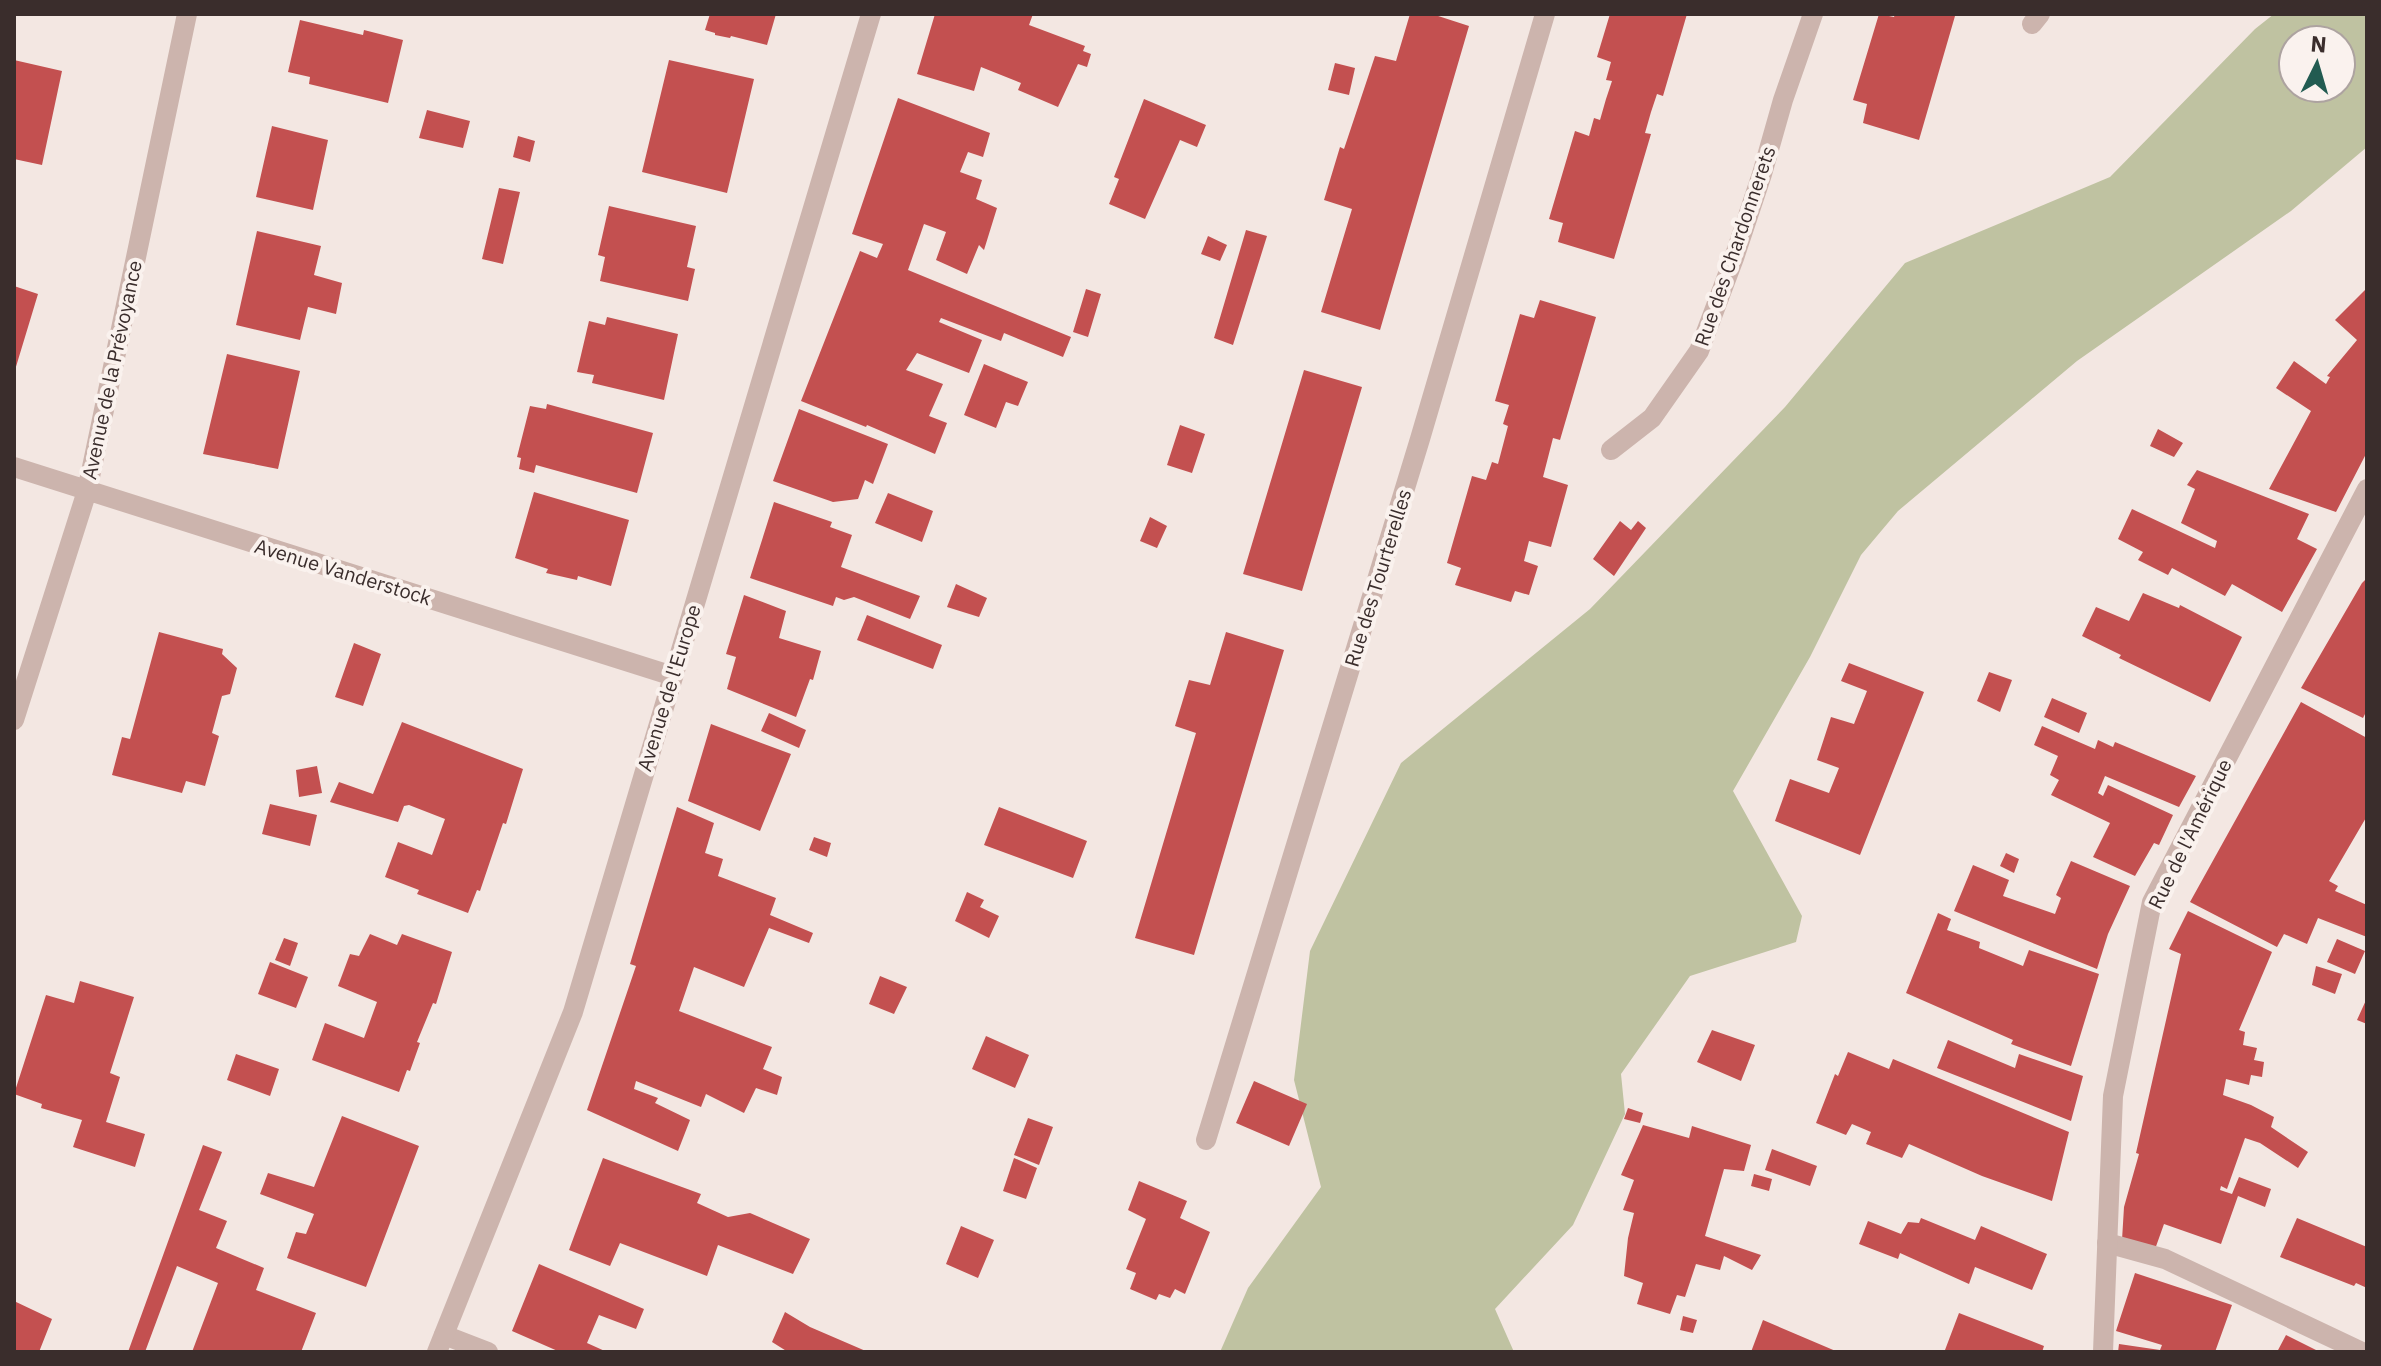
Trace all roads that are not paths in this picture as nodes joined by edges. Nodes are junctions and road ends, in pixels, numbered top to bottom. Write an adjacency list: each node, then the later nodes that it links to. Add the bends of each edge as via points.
1 (187, 14): 8 (street, Avenue de la Prévoyance)
2 (871, 14): 9 (street, Avenue de l'Europe)
3 (1545, 14): 11 (street, Rue des Tourterelles)
4 (1813, 14): 5 (street, Rue des Chardonnerets, via 1699,351 1652,418)
5 (1611, 450)
6 (14, 467): 8 (street, Avenue Vanderstock)
7 (2367, 489): 12 (street, Rue de l'Amérique, via 2152,902 2113,1096)
8 (87, 491): 9 (street, Avenue Vanderstock); 10 (street, Avenue de la Prévoyance)
9 (673, 676): 13 (street, Avenue de l'Europe, via 573,1012)
10 (14, 720)
11 (1206, 1140)
12 (2107, 1243): 15 (street, Rue de l'Amérique); 16 (street, via 2165,1259)
13 (440, 1343): 14 (street)
14 (488, 1352)
15 (2103, 1352)
16 (2362, 1352)

